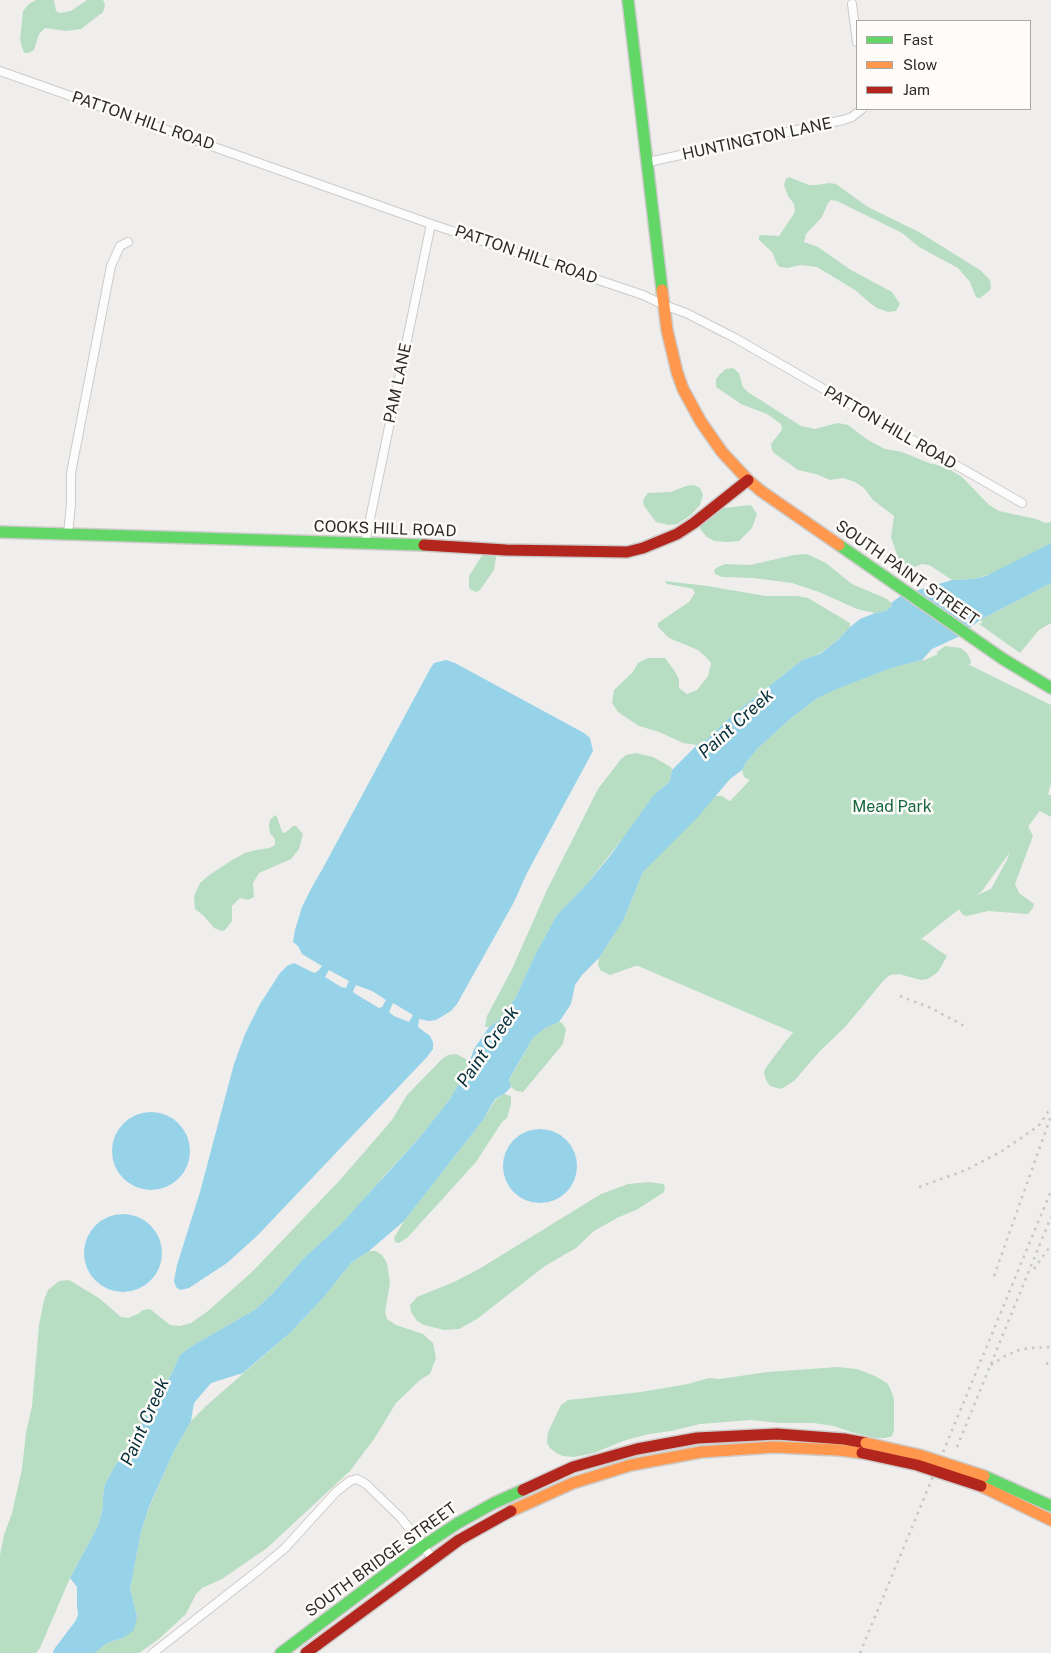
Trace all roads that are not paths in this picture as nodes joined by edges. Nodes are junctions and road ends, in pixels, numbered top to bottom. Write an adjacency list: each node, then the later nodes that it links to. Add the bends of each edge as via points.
1 (628, 0): 6 (main road, SOUTH PAINT STREET)
2 (852, 4): 3 (street)
3 (856, 34)
4 (0, 71): 7 (street, PATTON HILL ROAD)
5 (861, 110): 6 (street, HUNTINGTON LANE, via 843,120)
6 (648, 162): 9 (main road, SOUTH PAINT STREET)
7 (432, 224): 9 (street, PATTON HILL ROAD, via 643,295); 14 (street, PAM LANE)
8 (128, 242): 13 (street, via 120,246 111,266 72,473)
9 (664, 305): 10 (main road, SOUTH PAINT STREET, via 666,330 683,389 712,438); 11 (street, PATTON HILL ROAD, via 734,338)
10 (748, 480): 14 (main road, COOKS HILL ROAD, via 676,534 627,552); 15 (main road, SOUTH PAINT STREET, via 990,650)
11 (1022, 503)
12 (0, 532): 13 (main road, COOKS HILL ROAD)
13 (68, 534): 14 (main road, COOKS HILL ROAD)
14 (365, 543)
15 (1051, 688)
16 (864, 1448): 17 (main road, SOUTH BRIDGE STREET, bridge); 20 (main road, SOUTH BRIDGE STREET, via 844,1439 754,1434 697,1438 637,1449 573,1467 535,1483 494,1503); 21 (main road, SOUTH BRIDGE STREET, via 751,1448 701,1452 632,1465 573,1483 523,1505)
17 (982, 1481): 18 (main road, SOUTH BRIDGE STREET); 19 (main road, SOUTH BRIDGE STREET)
18 (1051, 1506)
19 (1051, 1520)
20 (423, 1546): 21 (street); 22 (street, via 401,1518 366,1484 357,1478 350,1480 285,1548); 23 (main road, SOUTH BRIDGE STREET)
21 (433, 1559): 24 (main road, SOUTH BRIDGE STREET)
22 (154, 1653)
23 (281, 1653)
24 (306, 1653)

